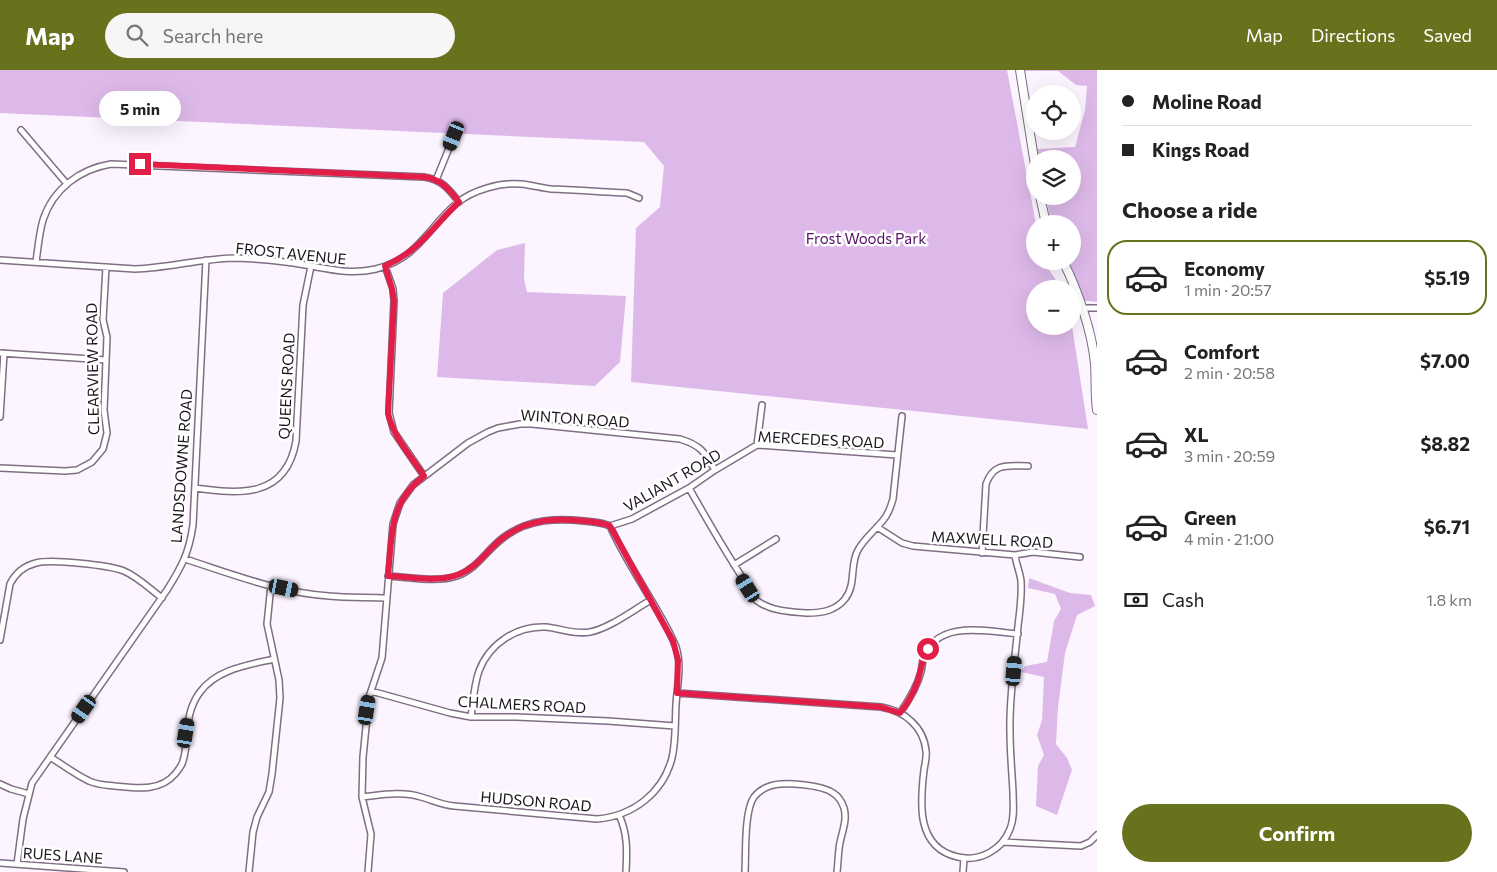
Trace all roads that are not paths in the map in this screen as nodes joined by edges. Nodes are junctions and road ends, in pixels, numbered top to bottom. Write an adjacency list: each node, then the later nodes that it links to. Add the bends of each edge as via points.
1 (1020, 70): 4 (street)
2 (21, 130): 6 (street)
3 (454, 136): 5 (street)
4 (1033, 150)
5 (436, 180): 6 (street, via 120,163 94,168); 8 (street, via 448,188)
6 (67, 184): 11 (street, via 54,198 46,214)
7 (639, 198): 8 (street, FROST AVENUE, via 627,193 518,184 486,189)
8 (459, 202): 13 (street, FROST AVENUE, via 413,250)
9 (0, 260): 11 (street, FROST AVENUE)
10 (206, 260): 12 (street, FROST AVENUE, via 236,258); 14 (street, FROST AVENUE, via 150,268); 30 (street, LANDSDOWNE ROAD)
11 (36, 262): 14 (street, FROST AVENUE)
12 (311, 266): 13 (street, FROST AVENUE, via 355,272); 30 (street, QUEENS ROAD, via 303,305 296,441 291,459 277,478 256,489 231,492)
13 (385, 266): 29 (street, via 394,301 388,413 394,432)
14 (106, 267): 18 (street, CLEARVIEW ROAD, via 103,320 107,337)
15 (1081, 308): 16 (street); 20 (street, via 1092,344)
16 (1097, 308)
17 (2, 353): 18 (street); 22 (street)
18 (106, 360): 27 (street, CLEARVIEW ROAD, via 104,410 107,433 105,445 95,460 81,469 69,471)
19 (762, 405): 23 (street)
20 (1097, 410)
21 (902, 416): 25 (street)
22 (0, 417)
23 (757, 445): 24 (street, MERCEDES ROAD); 25 (street, MERCEDES ROAD)
24 (746, 451): 28 (street, VALIANT ROAD)
25 (897, 455): 33 (street, via 890,510)
26 (1028, 466): 35 (street, via 1003,466 989,476)
27 (0, 468)
28 (715, 470): 29 (street, WINTON ROAD, via 702,450 694,443 680,439 532,424 509,426 483,434); 31 (street, VALIANT ROAD)
29 (424, 476): 40 (street, WINTON ROAD, via 408,490 397,509)
30 (195, 488): 38 (street, LANDSDOWNE ROAD, via 193,525)
31 (689, 488): 32 (street, VALIANT ROAD, via 632,519); 39 (street)
32 (610, 526): 40 (street, VALIANT ROAD, via 549,519 523,526 506,535 474,566 458,576 440,579); 44 (street, HUDSON ROAD)
33 (877, 527): 35 (street, MAXWELL ROAD, via 913,546); 39 (street, via 858,551 848,594 838,606 824,612 784,611 763,604 756,599)
34 (776, 539): 39 (street)
35 (982, 553): 36 (street, MAXWELL ROAD)
36 (1015, 555): 37 (street, MAXWELL ROAD, via 1033,552); 45 (street, via 1021,580)
37 (1080, 557)
38 (185, 559): 41 (street); 42 (street, LANDSDOWNE ROAD)
39 (734, 565)
40 (388, 576): 43 (street, WINTON ROAD)
41 (271, 585): 43 (street, via 329,596); 47 (street, via 267,624)
42 (162, 598): 46 (street, via 134,577 106,566 36,563 13,577); 53 (street, LANDSDOWNE ROAD)
43 (386, 598): 48 (street, WINTON ROAD, via 382,658)
44 (651, 600): 49 (street, HUDSON ROAD, via 676,650); 51 (street, via 595,631 577,633 538,628 505,638 490,652 479,671)
45 (1018, 634): 50 (street, via 962,630 941,637 926,653 913,693); 59 (street, via 1010,731 1013,816)
46 (0, 640)
47 (274, 659): 53 (street, via 223,674 211,680 200,692 188,719 183,763 162,785 137,788 90,782); 64 (street, via 280,698 272,774 269,792 253,832)
48 (371, 691): 51 (street, CHALMERS ROAD); 56 (street, WINTON ROAD)
49 (677, 693): 50 (street, via 881,707); 52 (street, HUDSON ROAD)
50 (900, 713): 60 (street, via 916,726 925,744 922,813 926,832 941,850)
51 (471, 717): 52 (street, CHALMERS ROAD, via 553,718)
52 (675, 726): 57 (street, HUDSON ROAD, via 671,760 661,783 644,802)
53 (50, 757): 55 (street, LANDSDOWNE ROAD, via 32,783)
54 (0, 784): 55 (street)
55 (29, 794): 62 (street, LANDSDOWNE ROAD)
56 (362, 797): 57 (street, HUDSON ROAD, via 408,794 454,806 589,819); 65 (street, WINTON ROAD, via 370,834)
57 (619, 815): 66 (street, via 627,844)
58 (1097, 835): 59 (street, via 1080,846)
59 (1003, 842): 60 (street, via 987,854)
60 (964, 858): 69 (street)
61 (0, 863): 62 (street, RUES LANE)
62 (17, 864): 63 (street, RUES LANE)
63 (124, 872)
64 (249, 872)
65 (368, 872)
66 (626, 872)
67 (745, 872): 68 (street, via 751,803 764,788 782,784 826,789 842,802 845,820)
68 (837, 872)
69 (963, 872)

